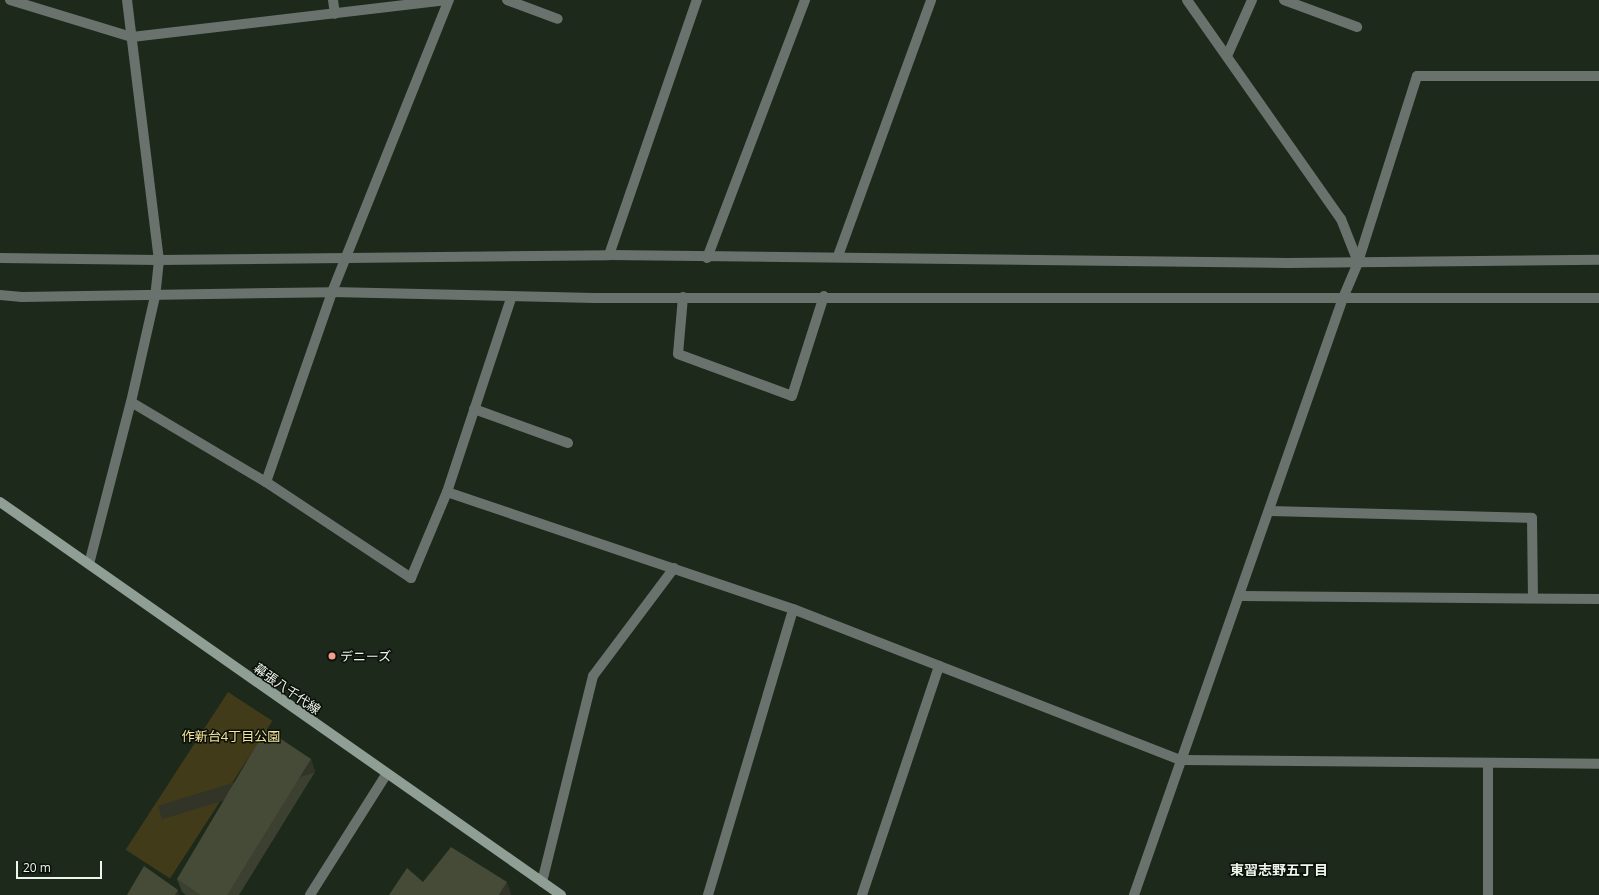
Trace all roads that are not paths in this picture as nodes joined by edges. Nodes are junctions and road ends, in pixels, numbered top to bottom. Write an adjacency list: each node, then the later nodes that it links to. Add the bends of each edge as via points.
1 (10, 0): 16 (street)
2 (127, 0): 16 (street)
3 (333, 0): 13 (street)
4 (445, 0): 13 (street)
5 (450, 0): 22 (street)
6 (506, 0): 14 (street)
7 (697, 0): 19 (street)
8 (805, 0): 23 (street)
9 (930, 0): 20 (street)
10 (1187, 0): 17 (street)
11 (1252, 0): 17 (street)
12 (1284, 0): 15 (street)
13 (336, 14): 16 (street)
14 (558, 19)
15 (1357, 27)
16 (132, 37): 24 (street)
17 (1227, 56): 26 (street, via 1341,219)
18 (1599, 76): 26 (street, via 1417,76)
19 (609, 255): 22 (street); 23 (street)
20 (838, 256): 23 (street); 26 (street)
21 (0, 258): 24 (street)
22 (345, 258): 24 (street); 27 (street)
23 (707, 258)
24 (159, 260): 29 (street)
25 (1599, 260): 26 (street)
26 (1358, 262): 33 (street)
27 (332, 292): 29 (street); 30 (street); 38 (street)
28 (0, 295): 29 (street)
29 (155, 296): 35 (street)
30 (512, 296): 32 (street); 36 (street)
31 (824, 296): 32 (street); 32 (street, via 792,396 678,354); 33 (street)
32 (683, 297)
33 (1343, 298): 34 (street); 41 (street)
34 (1599, 298)
35 (131, 402): 38 (street); 42 (street)
36 (474, 409): 37 (street); 39 (street)
37 (568, 444)
38 (266, 482): 39 (street, via 411,578)
39 (447, 492): 43 (street)
40 (0, 502): 42 (main road, 幕張八千代線)
41 (1270, 511): 44 (street); 45 (street, via 1532,518)
42 (89, 564): 52 (main road, 幕張八千代線)
43 (674, 568): 47 (street); 53 (street, via 593,676)
44 (1241, 596): 45 (street); 49 (street)
45 (1533, 598): 46 (street)
46 (1599, 599)
47 (793, 609): 48 (street); 56 (street)
48 (939, 666): 49 (street); 57 (street)
49 (1181, 760): 50 (street); 58 (street)
50 (1488, 763): 51 (street); 59 (street)
51 (1599, 764)
52 (386, 775): 53 (main road, 幕張八千代線); 54 (street)
53 (542, 882): 55 (main road, 幕張八千代線)
54 (310, 895)
55 (561, 895)
56 (708, 895)
57 (862, 895)
58 (1134, 895)
59 (1488, 895)

